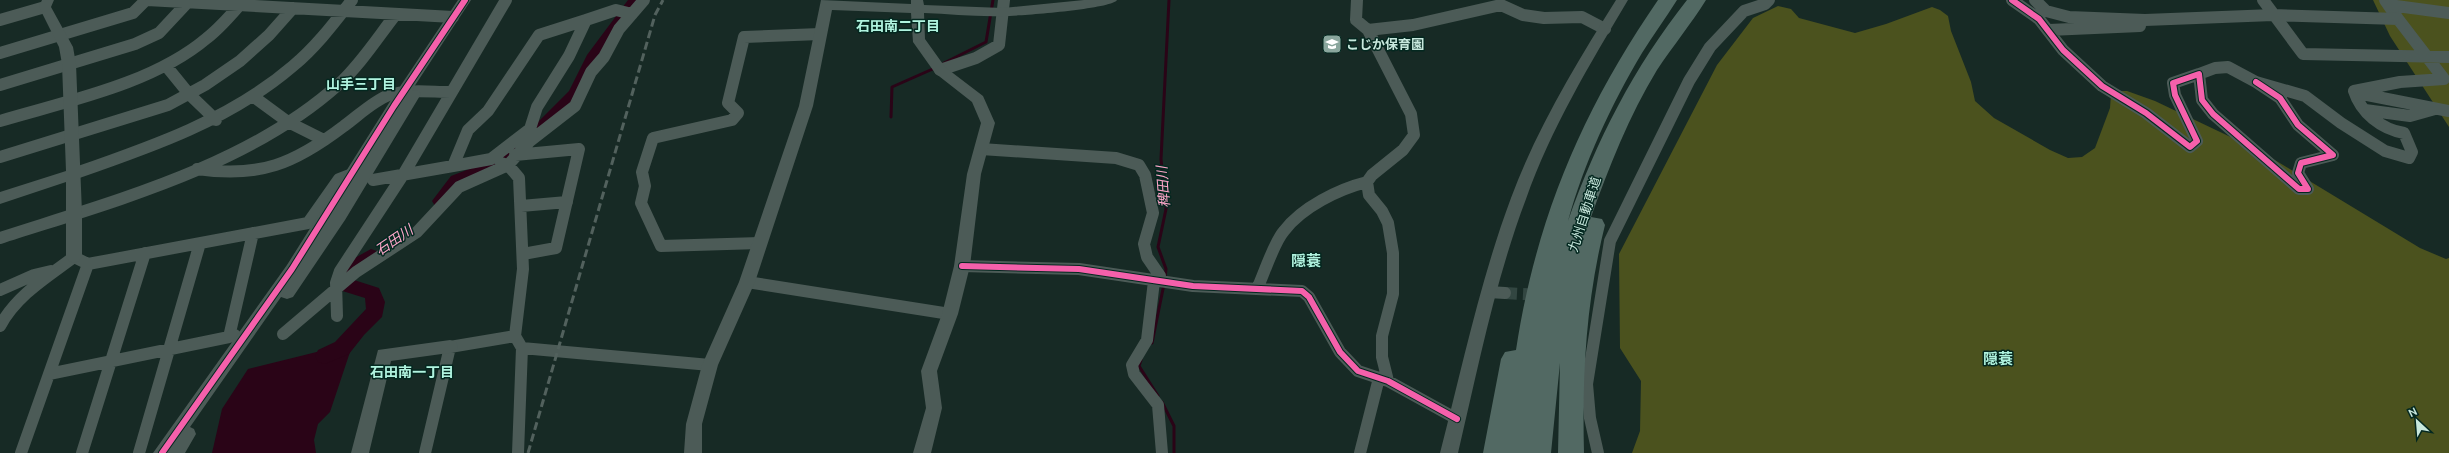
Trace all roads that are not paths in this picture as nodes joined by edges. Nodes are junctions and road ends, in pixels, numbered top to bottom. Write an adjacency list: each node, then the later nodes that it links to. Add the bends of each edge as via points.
1 (146, 0): 15 (street); 39 (street, via 133,12)
2 (352, 0): 25 (street)
3 (465, 0): 30 (street)
4 (476, 0): 49 (street)
5 (506, 0): 50 (street)
6 (644, 0): 28 (street)
7 (1111, 0): 23 (street, via 1067,7)
8 (1357, 0): 36 (street, via 1356,20)
9 (1622, 0): 35 (street)
10 (1668, 0): 112 (highway, 九州自動車道, via 1648,26 1606,98 1572,174 1543,268)
11 (1769, 0): 129 (street, via 1765,4 1744,11 1710,47 1689,81 1610,241 1597,300 1587,384 1590,418)
12 (2012, 0): 37 (street, via 2039,19)
13 (2035, 0): 34 (street, via 2046,11 2060,17)
14 (2264, 0): 29 (street)
15 (188, 2): 18 (street); 43 (street, via 159,32 135,44)
16 (826, 2): 21 (street); 38 (street)
17 (46, 3): 32 (street); 39 (street)
18 (242, 3): 24 (street); 44 (street, via 223,26 206,41)
19 (1496, 3): 35 (street, via 1523,15 1544,18 1582,17); 36 (street, via 1413,25)
20 (2387, 3): 26 (street); 31 (street)
21 (917, 4): 23 (street); 45 (street, via 918,39)
22 (1693, 4): 127 (highway, 九州自動車道, via 1646,72 1608,146 1589,193 1556,310); 128 (highway, via 1631,115 1616,152 1589,244 1578,296 1570,370)
23 (1003, 6): 45 (street, via 999,45 976,58)
24 (293, 8): 25 (street); 52 (street, via 269,35 240,61)
25 (345, 10): 27 (street); 53 (street, via 311,52)
26 (2449, 13)
27 (396, 14): 30 (street); 60 (street, via 338,84)
28 (632, 14): 33 (street, via 616,10); 64 (street, via 591,72 574,106)
29 (2273, 14): 31 (street); 34 (street); 41 (street, via 2303,54)
30 (453, 17): 49 (street)
31 (2398, 19): 41 (street)
32 (0, 20)
33 (586, 20): 61 (street, via 569,56 537,107); 69 (street, via 539,35 488,112 468,130)
34 (2145, 20): 37 (street, via 2147,24 2135,27)
35 (1605, 29): 95 (street, via 1542,141 1518,199)
36 (1368, 30): 75 (street, via 1411,114 1415,131 1404,150 1372,174)
37 (2049, 30): 46 (street, via 2063,50 2102,86 2146,113 2190,147 2197,141 2174,95 2173,83)
38 (820, 34): 83 (street, via 806,106); 83 (street, via 744,37 728,103 738,113 732,120 653,138 642,172 645,186 641,203 661,246)
39 (58, 35): 40 (street); 43 (street, via 66,48)
40 (0, 52)
41 (2427, 56): 42 (street); 51 (street, via 2444,79 2400,82)
42 (2449, 57)
43 (69, 64): 48 (street); 54 (street)
44 (167, 67): 52 (street); 54 (street, via 135,80)
45 (940, 70): 65 (street, via 978,99 988,123)
46 (2199, 74): 47 (street, via 2215,68 2228,67); 47 (street, via 2202,100 2213,114 2299,189 2308,189 2298,173 2300,163 2333,155 2298,125 2280,98)
47 (2256, 82): 56 (street, via 2305,96 2340,123 2385,151 2409,158 2412,152 2404,133 2381,126)
48 (0, 85)
49 (410, 91): 50 (street); 63 (street, via 382,98); 72 (street); 117 (street, via 306,268 248,346)
50 (450, 92): 73 (street)
51 (2354, 92): 55 (street); 56 (street, via 2355,98)
52 (189, 94): 58 (street); 62 (street, via 168,105)
53 (254, 97): 58 (street); 60 (street)
54 (70, 99): 59 (street); 62 (street)
55 (2435, 108): 56 (street, via 2427,114 2415,116); 57 (street)
56 (2365, 110)
57 (2449, 111)
58 (216, 120): 71 (street, via 152,148)
59 (0, 121)
60 (288, 122): 63 (street); 70 (street)
61 (530, 130): 64 (street); 67 (street)
62 (72, 135): 66 (street); 71 (street)
63 (324, 140): 70 (street, via 296,158 253,173 218,173)
64 (530, 141): 68 (street)
65 (981, 149): 88 (street, via 974,174); 90 (street, via 1116,158 1139,165 1145,175 1153,213 1144,244 1147,258 1160,276)
66 (0, 157)
67 (491, 159): 68 (street); 69 (street)
68 (511, 160): 77 (street, via 579,149); 78 (street, via 519,178); 92 (street, via 459,186 418,232)
69 (453, 166): 73 (street)
70 (197, 169): 79 (street)
71 (73, 174): 76 (street); 79 (street)
72 (352, 174): 80 (street, via 339,179 308,223); 100 (street, via 305,250)
73 (403, 175): 74 (street); 92 (street, via 340,271)
74 (373, 180)
75 (1366, 182): 93 (street, via 1351,186 1324,200 1305,211 1288,226); 110 (street, via 1369,195 1388,223 1393,253 1393,294 1382,336)
76 (0, 198)
77 (567, 202): 78 (street); 85 (street, via 556,248)
78 (521, 206): 85 (street)
79 (75, 213): 81 (street); 86 (street)
80 (253, 233): 82 (street); 103 (street)
81 (0, 238)
82 (200, 243): 84 (street); 106 (street)
83 (760, 243): 91 (street)
84 (145, 253): 87 (street); 107 (street)
85 (523, 254): 102 (street)
86 (74, 257): 87 (street); 89 (street)
87 (88, 264): 109 (street)
88 (962, 266): 90 (street, via 1079,269); 97 (street)
89 (57, 270): 94 (street, via 34,275); 99 (street, via 25,294 12,307)
90 (1154, 280): 93 (street, via 1221,288); 123 (street, via 1147,340 1132,365 1134,374 1158,405)
91 (747, 282): 97 (street); 108 (street)
92 (336, 287): 98 (street); 101 (street)
93 (1257, 289): 110 (street, via 1302,291 1309,297 1340,352 1358,371)
94 (0, 290)
95 (1489, 292): 96 (street); 111 (street)
96 (1505, 293)
97 (950, 314): 122 (street, via 929,371 934,408)
98 (338, 316)
99 (0, 326)
100 (246, 334): 103 (street); 116 (street)
101 (283, 334)
102 (515, 336): 104 (street); 105 (street)
103 (228, 337): 106 (street)
104 (450, 346): 118 (street, via 384,355); 119 (street)
105 (522, 348): 108 (street); 120 (street)
106 (169, 349): 107 (street); 115 (street)
107 (111, 361): 109 (street); 114 (street)
108 (710, 365): 121 (street, via 694,424)
109 (49, 374): 113 (street)
110 (1384, 380): 111 (street); 124 (street)
111 (1457, 419): 125 (street)
112 (1511, 439): 126 (highway, 九州自動車道)
113 (21, 453)
114 (82, 453)
115 (139, 453)
116 (162, 453)
117 (175, 453)
118 (360, 453)
119 (424, 453)
120 (518, 453)
121 (693, 453)
122 (922, 453)
123 (1162, 453)
124 (1360, 453)
125 (1449, 453)
126 (1496, 453)
127 (1538, 453)
128 (1571, 453)
129 (1598, 453)

